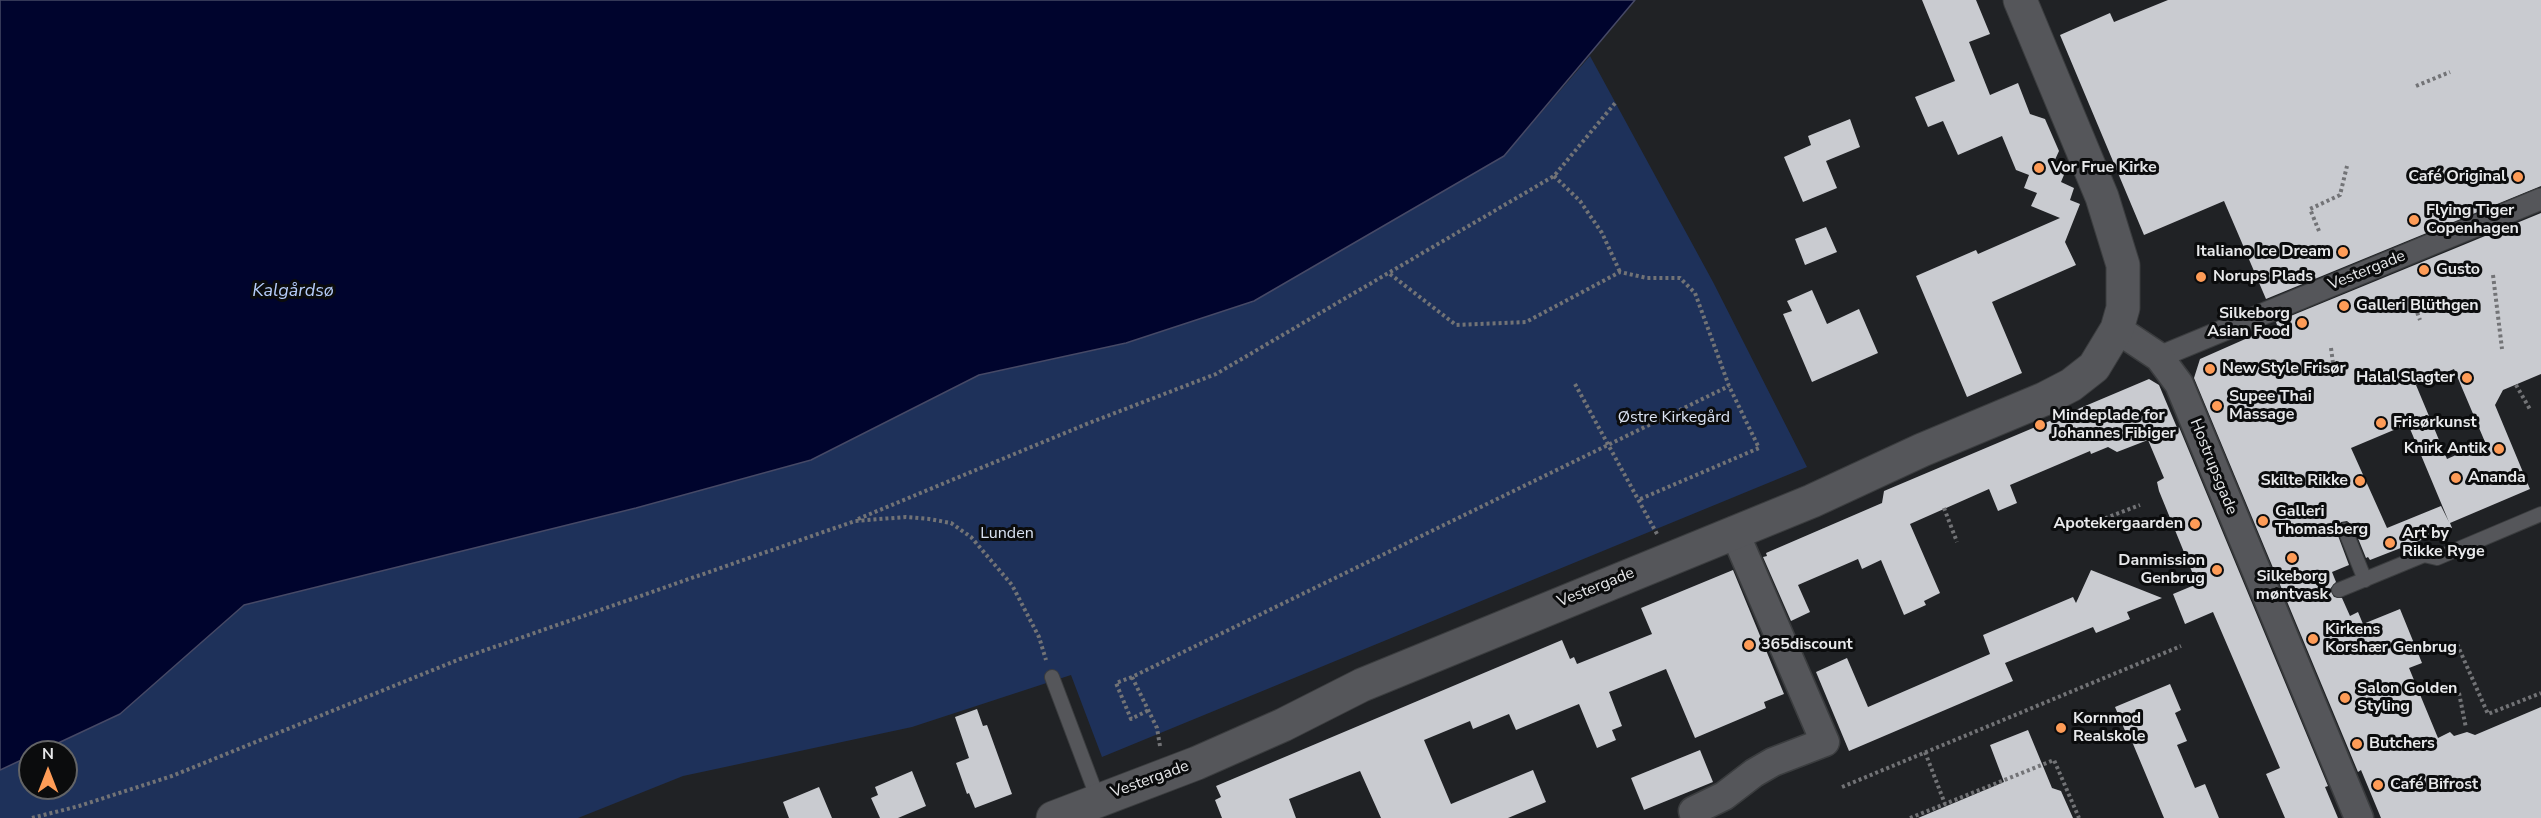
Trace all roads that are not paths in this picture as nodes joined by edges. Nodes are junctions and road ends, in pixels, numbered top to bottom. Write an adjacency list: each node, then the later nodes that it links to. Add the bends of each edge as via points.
1 (2020, 0): 3 (street, via 2119,244 2125,286)
2 (2541, 199): 4 (street, Vestergade)
3 (2117, 329): 4 (street, Hostrupsgade); 7 (street, Vestergade, via 2094,367 2071,385 1812,501)
4 (2159, 357): 14 (street, Hostrupsgade, via 2179,384 2282,612)
5 (2541, 513): 8 (lane, via 2437,558 2424,555)
6 (2345, 530): 8 (lane)
7 (1734, 531): 11 (street, Vestergade, via 1362,686 1283,725 1156,779); 13 (street, via 1825,742 1773,762 1724,796 1693,811)
8 (2365, 580): 9 (lane)
9 (2339, 590)
10 (1052, 677): 11 (lane)
11 (1103, 809): 12 (street, Vestergade)
12 (1053, 818)
13 (1695, 818)
14 (2359, 818)

